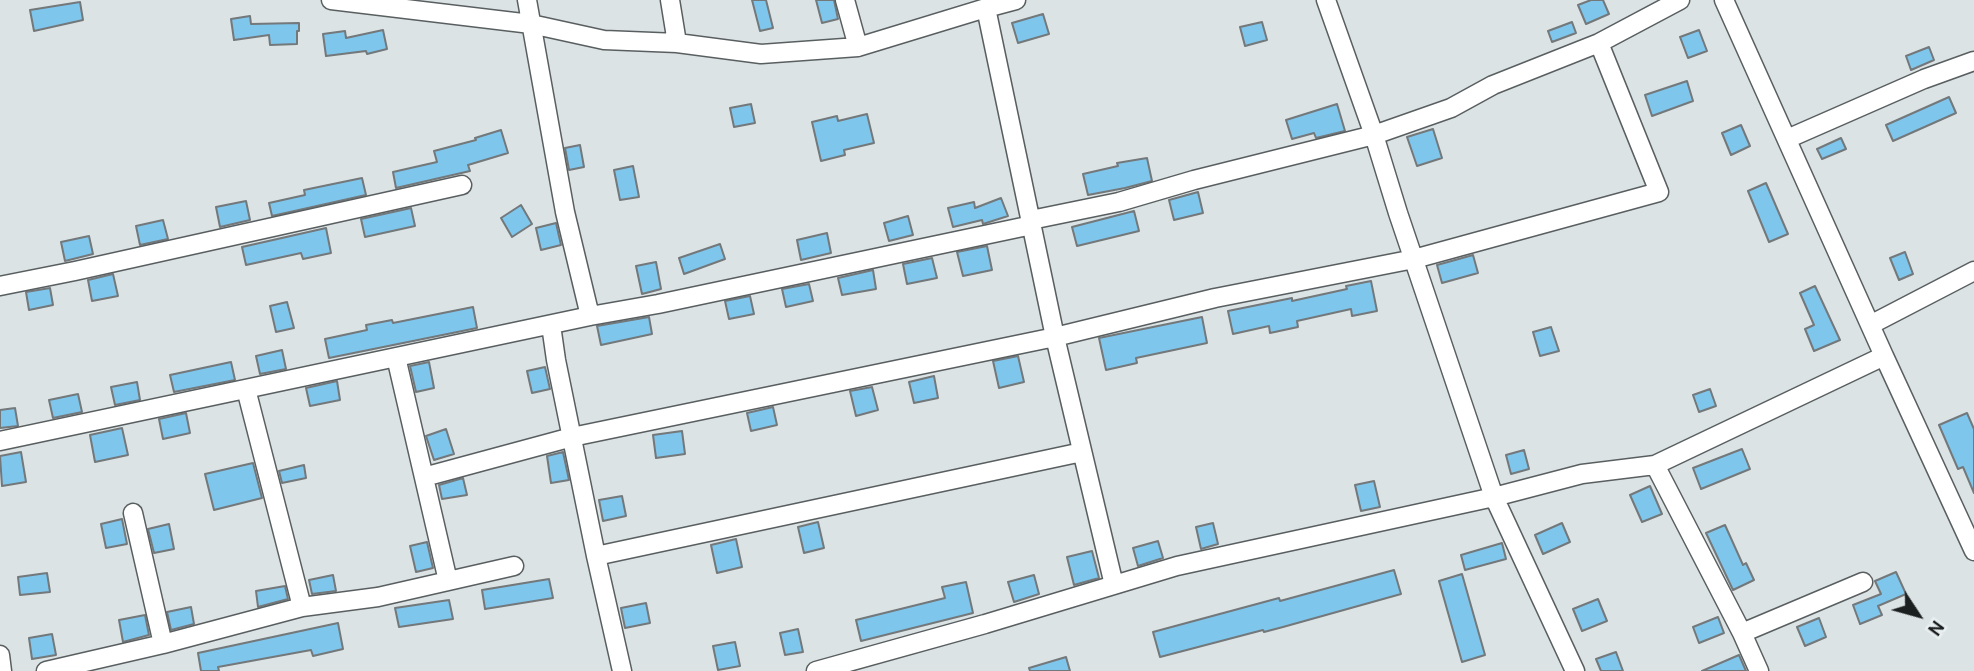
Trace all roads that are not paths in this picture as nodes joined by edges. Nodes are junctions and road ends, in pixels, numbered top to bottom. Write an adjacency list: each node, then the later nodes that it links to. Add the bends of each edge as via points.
1 (331, 0): 10 (street)
2 (527, 0): 10 (street)
3 (670, 0): 11 (street)
4 (845, 0): 13 (street)
5 (1326, 0): 15 (street)
6 (1680, 0): 12 (street)
7 (1724, 0): 16 (street)
8 (1008, 1): 9 (street)
9 (986, 8): 13 (street); 18 (street)
10 (531, 24): 11 (street, via 604,40); 22 (street, via 565,212)
11 (677, 43): 13 (street, via 761,54)
12 (1599, 43): 15 (street, via 1493,85 1451,108); 19 (street, via 1658,192)
13 (858, 47)
14 (1974, 61): 16 (street)
15 (1374, 135): 18 (street); 19 (street)
16 (1787, 139): 24 (street)
17 (462, 184): 21 (street)
18 (1031, 222): 22 (street); 25 (street)
19 (1414, 259): 25 (street, via 1215,298); 34 (street)
20 (1974, 271): 24 (street)
21 (0, 286)
22 (590, 316): 23 (street)
23 (551, 325): 27 (street); 29 (street)
24 (1870, 325): 26 (street)
25 (1055, 337): 29 (street); 31 (street)
26 (1884, 356): 32 (street); 36 (street)
27 (396, 357): 28 (street); 33 (street)
28 (246, 388): 30 (street); 42 (street)
29 (572, 437): 33 (street); 37 (street)
30 (0, 441)
31 (1082, 452): 37 (street); 41 (street)
32 (1655, 466): 34 (street, via 1582,474); 43 (street)
33 (424, 477): 39 (street)
34 (1494, 497): 41 (street, via 1177,566); 50 (street)
35 (133, 513): 44 (street)
36 (1974, 551)
37 (596, 556): 48 (street)
38 (514, 566): 39 (street)
39 (448, 581): 42 (street)
40 (1863, 582): 43 (street)
41 (1114, 585): 49 (street)
42 (302, 607): 44 (street)
43 (1742, 633): 51 (street)
44 (163, 644): 47 (street)
45 (0, 654): 46 (street)
46 (2, 671)
47 (46, 671)
48 (622, 671)
49 (818, 671)
50 (1575, 671)
51 (1759, 671)

